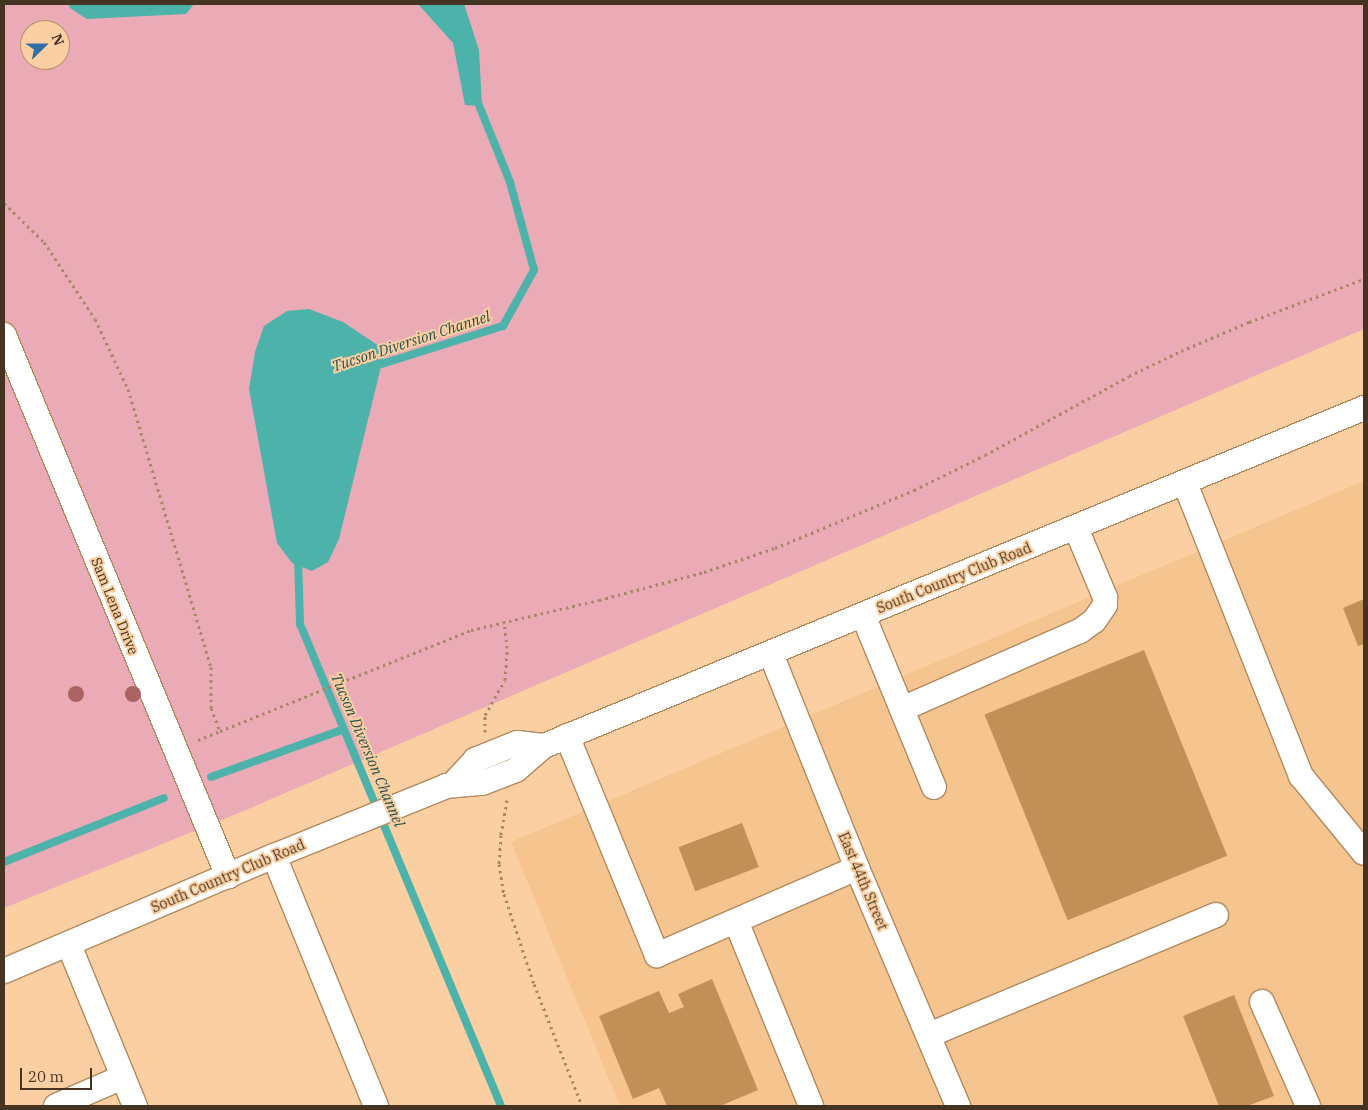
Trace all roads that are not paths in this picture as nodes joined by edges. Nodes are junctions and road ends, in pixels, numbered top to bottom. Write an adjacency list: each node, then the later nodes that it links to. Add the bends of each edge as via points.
1 (4, 335): 13 (street, Sam Lena Drive)
2 (1364, 408): 3 (street, South Country Club Road)
3 (1185, 483): 4 (street, South Country Club Road); 10 (street, via 1301,776)
4 (1076, 528): 5 (street, South Country Club Road); 7 (street, via 1105,597 1105,606 1094,621 1080,631)
5 (863, 616): 6 (street, South Country Club Road); 7 (street)
6 (771, 654): 8 (street, South Country Club Road); 12 (street, East 44th Street)
7 (902, 709): 9 (street)
8 (567, 736): 11 (street, South Country Club Road, via 544,746 517,743 475,760 450,785); 15 (street, via 657,954)
9 (934, 788)
10 (1364, 853)
11 (274, 856): 13 (street, South Country Club Road); 23 (street)
12 (857, 868): 15 (street); 19 (street, East 44th Street)
13 (228, 876): 16 (street, South Country Club Road)
14 (1216, 915): 19 (street)
15 (736, 921): 24 (street)
16 (69, 945): 17 (street, South Country Club Road); 20 (street)
17 (4, 971)
18 (1262, 1002): 26 (street)
19 (929, 1035): 25 (street, East 44th Street)
20 (123, 1077): 21 (street); 22 (street)
21 (56, 1106)
22 (135, 1106)
23 (376, 1106)
24 (811, 1106)
25 (958, 1106)
26 (1308, 1106)

